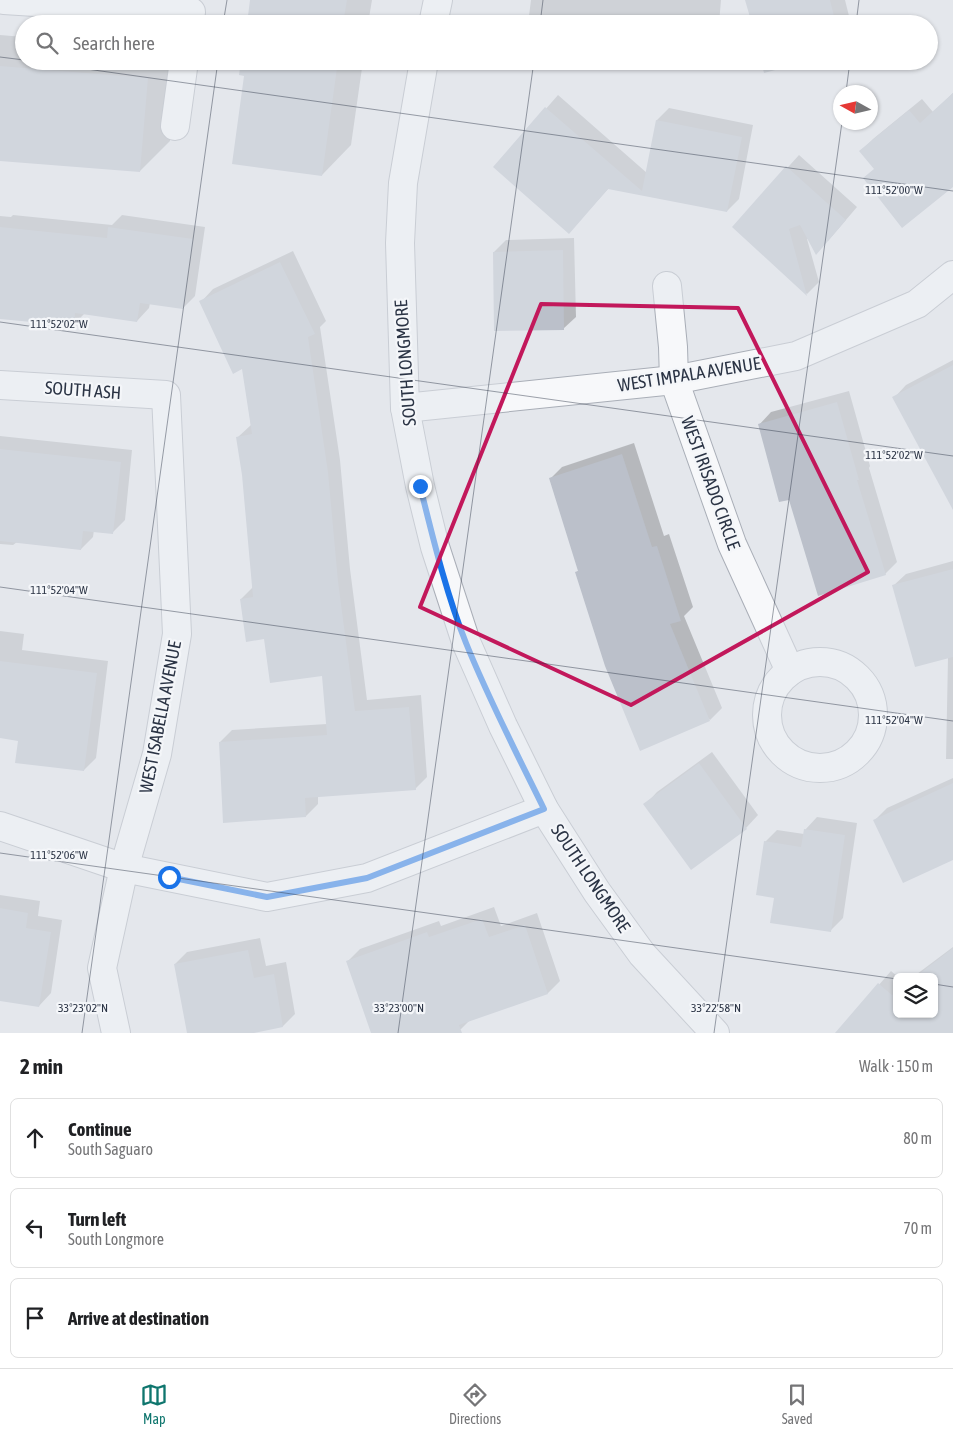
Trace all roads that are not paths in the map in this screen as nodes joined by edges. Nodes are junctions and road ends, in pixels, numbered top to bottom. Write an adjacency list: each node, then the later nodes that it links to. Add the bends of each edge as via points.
1 (4, 0): 3 (street)
2 (438, 0): 4 (street)
3 (192, 12)
4 (434, 15)
5 (183, 70): 7 (street)
6 (422, 70): 13 (street, SOUTH LONGMORE, via 403,183 401,217)
7 (175, 126)
8 (953, 275): 10 (street, WEST IMPALA AVENUE, via 918,304 796,356)
9 (667, 286): 10 (street, WEST IRISADO CIRCLE)
10 (674, 380): 13 (street, WEST IMPALA AVENUE); 14 (street, WEST IRISADO CIRCLE, via 732,544)
11 (0, 385): 12 (street, SOUTH ASH)
12 (166, 395): 17 (street, WEST ISABELLA AVENUE, via 177,634 156,754)
13 (405, 408): 15 (street, SOUTH LONGMORE, via 435,547 466,642)
14 (790, 671)
15 (544, 809): 17 (street, via 367,878 267,897); 19 (street, SOUTH LONGMORE, via 597,892 642,954)
16 (0, 826): 17 (street)
17 (124, 868): 18 (street, WEST ISABELLA AVENUE, via 102,968)
18 (116, 1033)
19 (715, 1033)

